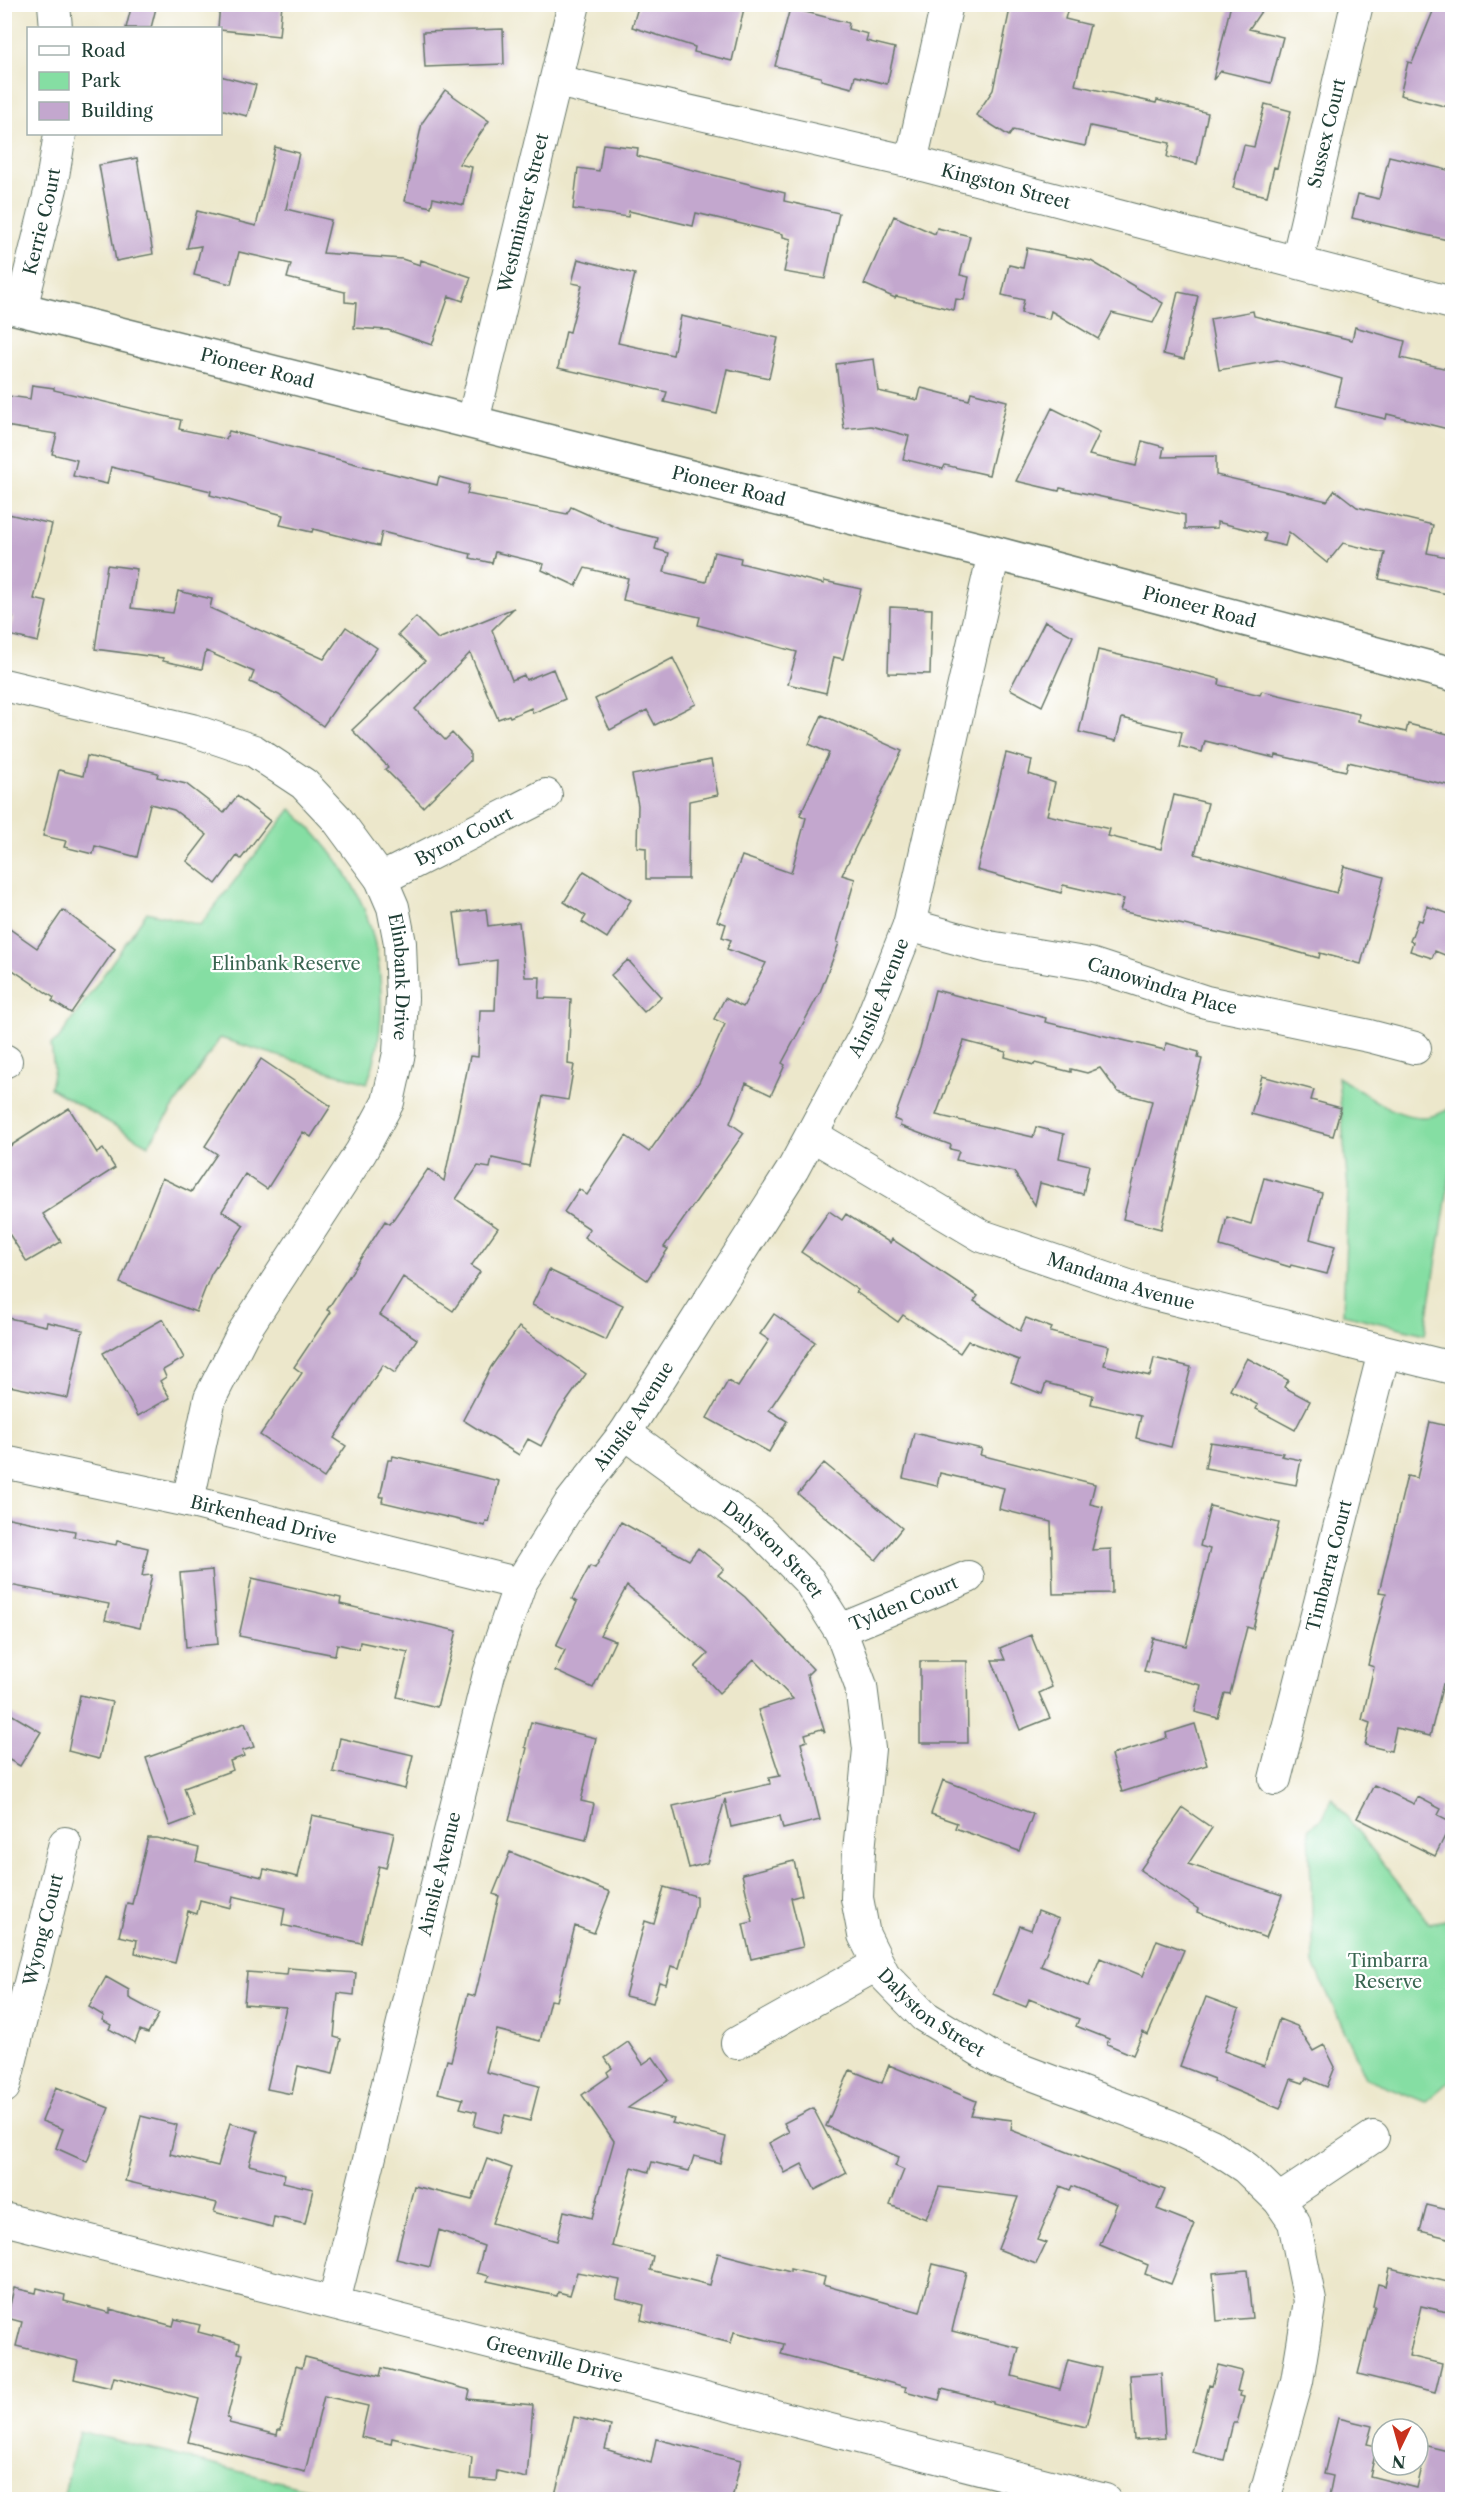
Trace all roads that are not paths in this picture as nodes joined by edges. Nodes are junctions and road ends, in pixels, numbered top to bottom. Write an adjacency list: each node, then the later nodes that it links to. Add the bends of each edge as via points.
1 (54, 4): 5 (street)
2 (574, 4): 6 (street, Westminster Street)
3 (947, 4): 8 (street)
4 (1357, 4): 9 (street, Sussex Court)
5 (56, 27)
6 (556, 81): 8 (street, Kingston Street); 12 (street, Westminster Street)
7 (60, 135): 11 (street, Kerrie Court, via 51,188)
8 (911, 162): 9 (street, Kingston Street)
9 (1297, 262): 10 (street, Kingston Street)
10 (1452, 303)
11 (13, 307): 12 (main road, Pioneer Road)
12 (473, 421): 13 (main road, Pioneer Road)
13 (994, 553): 14 (main road, Pioneer Road); 18 (street, Ainslie Avenue)
14 (1452, 674)
15 (4, 685): 17 (street, Elinbank Drive, via 192,730 254,751 304,784 336,818)
16 (546, 795): 17 (street, Byron Court)
17 (381, 879): 25 (street, Elinbank Drive, via 397,925 402,998 399,1053 388,1102 361,1152 243,1333 210,1398)
18 (909, 925): 19 (street, Canowindra Place, via 989,947 1090,964 1206,1002); 20 (street, Ainslie Avenue, via 866,1034)
19 (1415, 1048)
20 (812, 1135): 21 (street, Mandama Avenue, via 982,1236 1146,1292); 23 (street, Ainslie Avenue)
21 (1384, 1352): 22 (street, Mandama Avenue); 29 (street, Timbarra Court)
22 (1452, 1368)
23 (625, 1434): 27 (street, Ainslie Avenue, via 571,1502); 28 (street, Dalyston Street, via 760,1531 809,1581)
24 (4, 1462): 25 (street, Birkenhead Drive)
25 (188, 1501): 27 (street, Birkenhead Drive)
26 (968, 1577): 28 (street, Tylden Court)
27 (520, 1584): 37 (street, Ainslie Avenue, via 489,1674)
28 (840, 1630): 31 (street, Dalyston Street, via 861,1686 869,1749 857,1898 864,1935)
29 (1275, 1779)
30 (65, 1843): 33 (street, Wyong Court)
31 (878, 1964): 32 (street); 35 (street, Dalyston Street, via 924,2016 997,2061 1211,2145 1246,2168)
32 (737, 2043)
33 (4, 2087)
34 (1373, 2138): 35 (street)
35 (1279, 2200): 39 (street, Dalyston Street, via 1294,2222 1310,2301 1297,2381)
36 (4, 2219): 37 (street, Greenville Drive)
37 (334, 2302): 38 (street, Greenville Drive)
38 (1105, 2499)
39 (1264, 2499)

